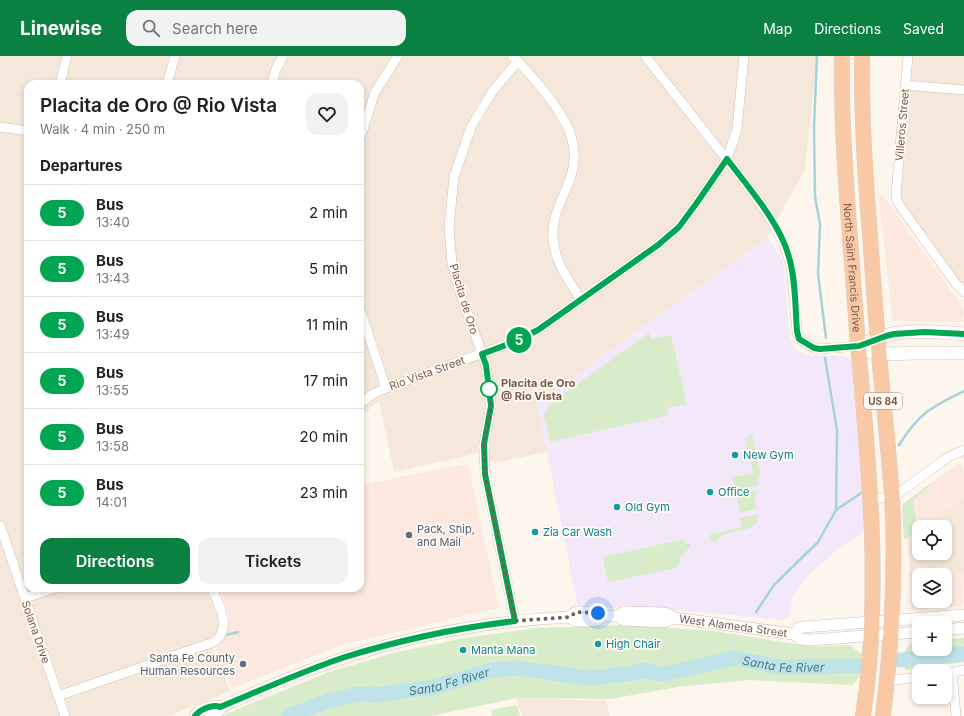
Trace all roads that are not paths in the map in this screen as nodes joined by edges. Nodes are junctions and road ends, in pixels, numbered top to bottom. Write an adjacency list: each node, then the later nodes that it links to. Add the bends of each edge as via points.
1 (67, 56): 11 (street)
2 (175, 56): 12 (street)
3 (283, 56): 13 (street)
4 (398, 56): 16 (street, via 375,92)
5 (646, 56): 19 (street)
6 (744, 56): 19 (street, Rio Vista Street, via 737,129)
7 (842, 56): 24 (highway, North Saint Francis Drive / US 84, via 842,124)
8 (862, 56): 25 (highway, North Saint Francis Drive / US 84, via 863,135)
9 (908, 56): 14 (street, Villeros Street)
10 (515, 58): 21 (street, via 557,107 572,137 572,173 555,213 553,239 561,267); 27 (street, Placita de Oro, via 471,127 454,177 449,228 452,263)
11 (61, 80)
12 (167, 80)
13 (273, 80)
14 (905, 85): 15 (street); 20 (street, Villeros Street, via 897,200)
15 (964, 90)
16 (364, 126)
17 (0, 127): 18 (street)
18 (24, 130)
19 (727, 159): 21 (street, Rio Vista Street, via 679,227); 24 (street, via 769,216 784,244 791,266 799,339 820,349)
20 (964, 292)
21 (581, 300): 27 (street, Rio Vista Street, via 522,339)
22 (364, 321): 28 (street)
23 (964, 334): 25 (main road, via 890,335)
24 (853, 346): 25 (main road); 31 (highway, North Saint Francis Drive / US 84)
25 (879, 346): 26 (main road, via 892,354); 32 (highway, North Saint Francis Drive / US 84)
26 (964, 353)
27 (482, 354): 28 (street, Rio Vista Street); 38 (street, Placita de Oro, via 486,365 491,406 484,444 485,474)
28 (386, 388): 29 (street, Rio Vista Street)
29 (364, 401)
30 (964, 450): 32 (street, via 948,458)
31 (871, 498): 32 (street); 41 (highway, North Saint Francis Drive / US 84)
32 (892, 498): 39 (highway, North Saint Francis Drive / US 84, via 894,563)
33 (0, 525): 36 (street, Solana Drive)
34 (43, 592): 36 (street)
35 (213, 592): 49 (street, via 224,624 219,639)
36 (25, 598): 49 (street, Solana Drive)
37 (964, 615): 39 (street, West Alameda Street)
38 (515, 621): 41 (street, West Alameda Street, via 570,617 576,612 593,612 601,616 645,612 794,634 804,627); 50 (street, West Alameda Street, via 436,634 359,653 314,668)
39 (891, 628): 41 (street, West Alameda Street); 43 (street, West Alameda Street); 47 (highway, US 84)
40 (964, 628): 42 (street)
41 (871, 629): 54 (highway, US 84)
42 (952, 629)
43 (912, 631)
44 (964, 670): 45 (street)
45 (952, 672)
46 (912, 678): 47 (street)
47 (888, 681): 55 (highway, US 84)
48 (952, 694): 56 (street)
49 (58, 696): 51 (street, Solana Drive)
50 (220, 707): 52 (street, West Alameda Street, via 213,706 198,712); 53 (street, West Alameda Street, via 217,713)
51 (65, 716)
52 (195, 716)
53 (210, 716)
54 (863, 716)
55 (883, 716)
56 (956, 716)

